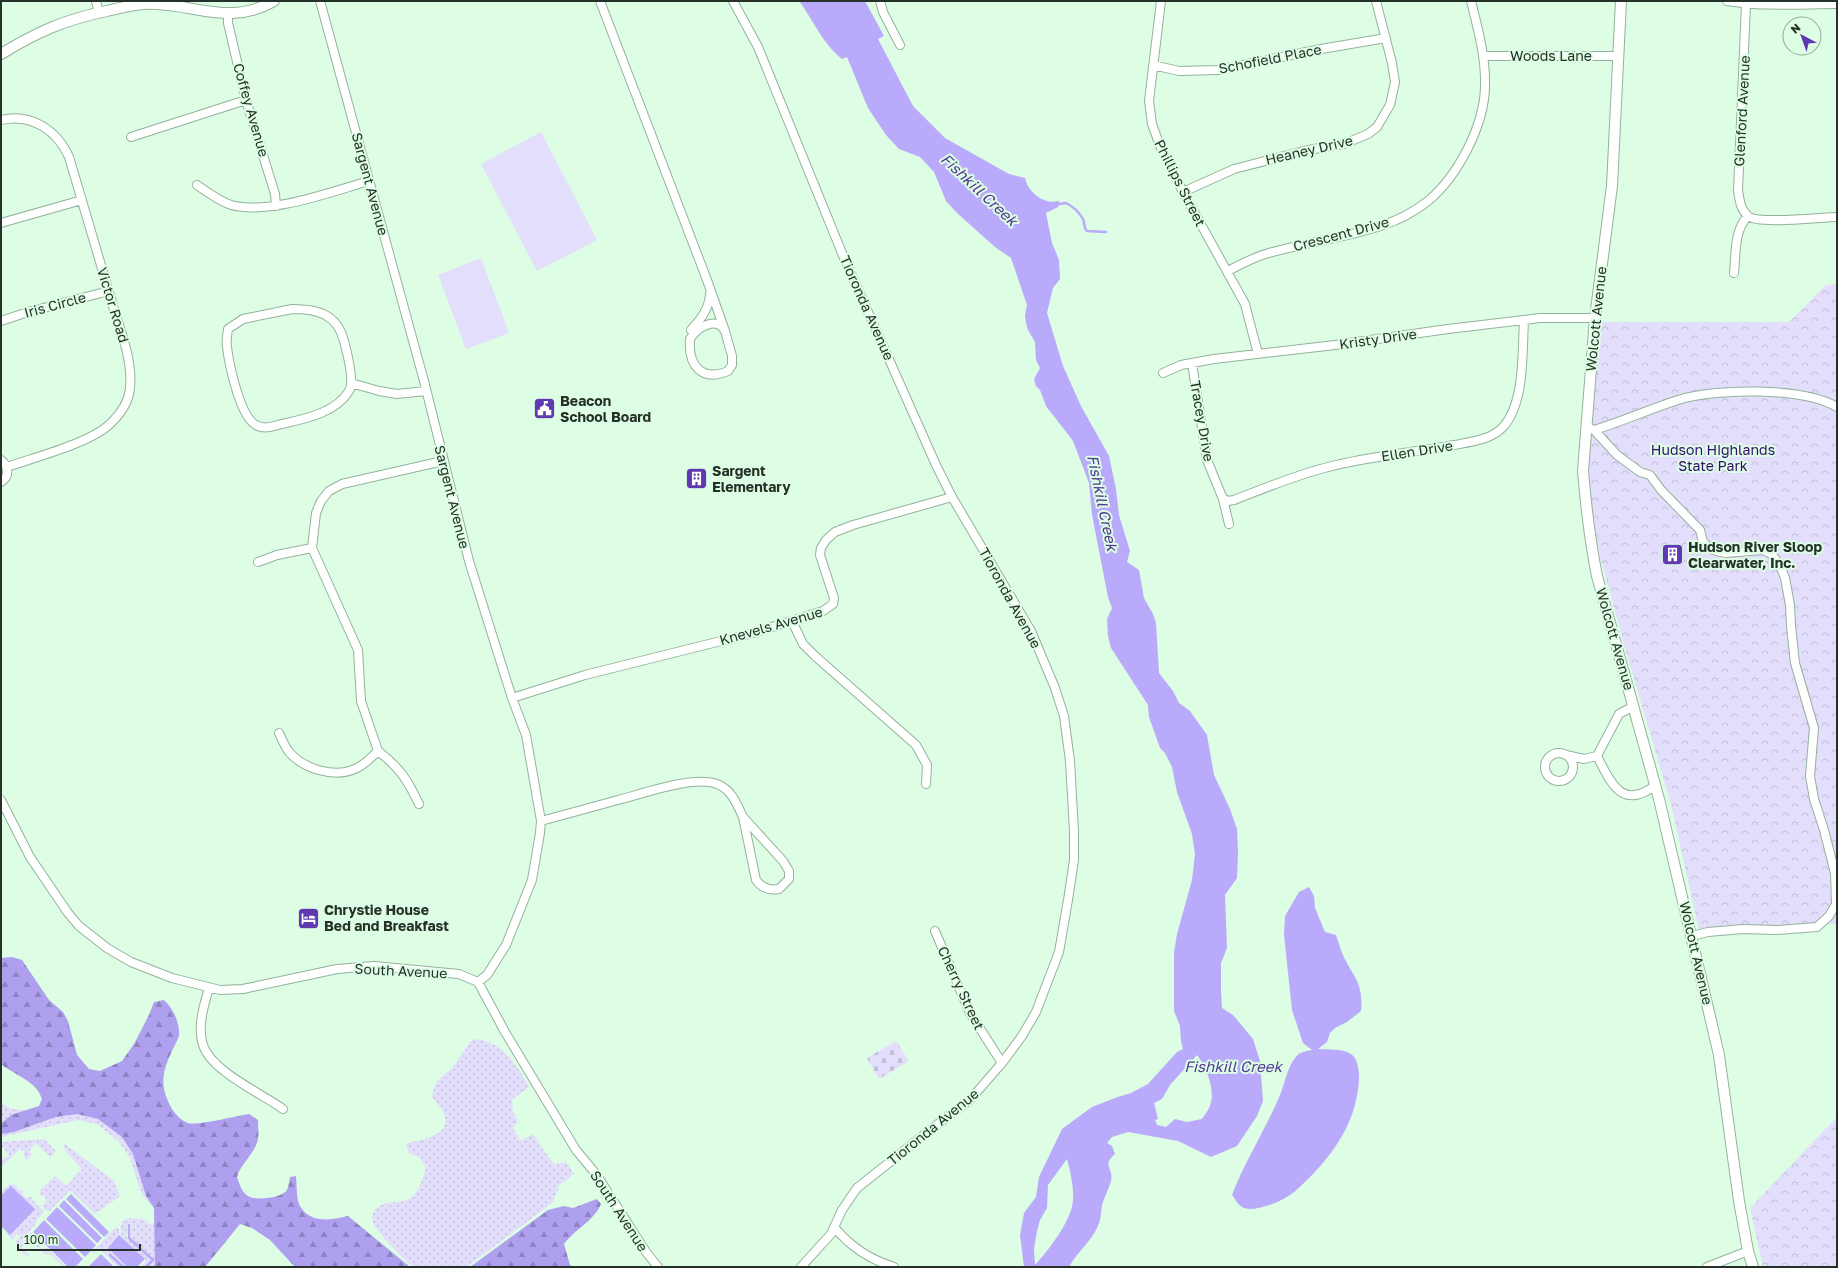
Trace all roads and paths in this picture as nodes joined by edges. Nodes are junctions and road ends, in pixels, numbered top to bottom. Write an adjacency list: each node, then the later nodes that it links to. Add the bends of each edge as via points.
1 (96, 1): 14 (street)
2 (274, 1): 15 (main road, via 258,9)
3 (320, 1): 25 (street, Sargent Avenue)
4 (600, 1): 35 (street)
5 (733, 1): 53 (street, Tioronda Avenue, via 758,47 844,258)
6 (880, 1): 17 (street)
7 (1161, 1): 21 (street, Phillips Street)
8 (1376, 1): 16 (street, Heaney Drive)
9 (1471, 1): 19 (street, Crescent Drive)
10 (1622, 1): 20 (main road, Wolcott Avenue)
11 (1727, 1): 12 (street)
12 (1746, 4): 13 (street); 30 (street, Glenford Avenue, via 1738,191 1741,207)
13 (1837, 4)
14 (100, 12): 15 (main road, via 144,4); 18 (main road, via 52,26)
15 (228, 13): 22 (street, Coffey Avenue, via 228,23)
16 (1386, 38): 21 (street, Schofield Place, via 1218,70 1178,71); 27 (street, Heaney Drive, via 1395,82 1383,120 1368,134 1344,144 1308,150 1234,169)
17 (900, 45)
18 (1, 54)
19 (1484, 56): 20 (street, Woods Lane); 33 (street, Crescent Drive, via 1483,104 1473,137 1456,169 1440,190 1408,214 1384,225 1339,238 1268,253)
20 (1619, 56): 37 (main road, Wolcott Avenue, via 1612,186)
21 (1153, 66): 27 (street, Phillips Street, via 1149,101 1152,124)
22 (246, 100): 24 (street); 29 (street, Coffey Avenue, via 276,194)
23 (1, 120): 28 (street, Victor Road, via 18,118 31,121 41,124 53,133 69,157)
24 (130, 137)
25 (369, 181): 29 (street); 46 (street, Sargent Avenue)
26 (197, 185): 29 (street, via 230,204 252,208)
27 (1183, 192): 33 (street, Phillips Street)
28 (82, 200): 32 (street); 36 (street, Victor Road)
29 (276, 206)
30 (1748, 216): 31 (street, via 1763,220); 34 (street, via 1740,223 1737,235)
31 (1837, 217)
32 (1, 223)
33 (1228, 271): 42 (street, Phillips Street, via 1245,304)
34 (1734, 273)
35 (710, 289): 40 (street); 41 (street, via 709,304 691,330)
36 (109, 291): 38 (street, Iris Circle); 51 (street, Victor Road, via 130,365 130,389 125,405 102,431)
37 (1595, 318): 39 (street, Kristy Drive, via 1540,318); 48 (main road, Wolcott Avenue)
38 (1, 321)
39 (1524, 321): 42 (street, Kristy Drive); 54 (street, Ellen Drive, via 1516,399 1509,419 1503,428 1494,434 1470,442 1330,467 1293,477 1234,500)
40 (725, 331): 41 (street, via 722,326 707,325 700,328); 41 (street, via 732,365 722,373 707,375 697,369)
41 (690, 340)
42 (1258, 354): 43 (street, Kristy Drive)
43 (1192, 363): 44 (street, Kristy Drive); 54 (street, Tracey Drive, via 1207,460)
44 (1163, 373)
45 (352, 384): 45 (street, via 340,329 325,314 292,309 243,318 228,329 227,347 239,400 246,415 255,425 265,428 308,418 342,400); 46 (street, via 397,394)
46 (426, 391): 50 (street, Sargent Avenue)
47 (1837, 407): 48 (street, via 1820,399 1798,394 1702,394)
48 (1590, 429): 60 (main road, Wolcott Avenue, via 1583,471 1590,543); 72 (street, via 1616,455 1640,472 1650,475 1700,530 1704,542 1713,550 1725,553 1763,550 1770,553 1779,563 1786,578 1795,664 1814,728 1810,776 1835,873 1836,904 1817,928 1743,929)
49 (1, 460): 51 (street)
50 (443, 461): 56 (street, via 342,484 329,491 316,513); 59 (street, Sargent Avenue, via 469,561)
51 (7, 467): 52 (street, via 7,475)
52 (1, 482)
53 (952, 497): 58 (street, Knevels Avenue, via 835,532 826,540 820,555 834,598 833,604 823,612); 75 (street, Tioronda Avenue, via 1031,631 1064,716 1070,761 1074,860 1059,952 1036,1012)
54 (1223, 499): 55 (street, Tracey Drive)
55 (1229, 524)
56 (312, 548): 57 (street); 62 (street, via 358,650 362,701)
57 (258, 562)
58 (792, 621): 59 (street, Knevels Avenue, via 585,675); 65 (street, via 804,644 814,656 916,745 927,765)
59 (512, 698): 70 (street, Sargent Avenue, via 526,736)
60 (1634, 706): 64 (street, via 1619,714); 66 (main road, Wolcott Avenue)
61 (279, 733): 62 (street, via 288,751 298,760 311,768 332,773 356,768)
62 (378, 751): 68 (street, via 406,778)
63 (1566, 755): 64 (street, via 1584,759)
64 (1597, 756): 66 (street, via 1619,791 1637,796 1645,794)
65 (926, 784)
66 (1656, 785): 72 (main road, Wolcott Avenue)
67 (1, 800): 74 (street, South Avenue, via 30,857 79,926 107,948 131,962 172,978)
68 (419, 804)
69 (743, 816): 69 (street, via 756,880 767,889 779,889 789,879 789,871); 70 (street, via 728,792 709,782 663,788)
70 (541, 821): 73 (street, Sargent Avenue, via 532,880 506,944 487,975)
71 (935, 932): 75 (street, Cherry Street, via 970,1013)
72 (1692, 936): 78 (main road, Wolcott Avenue, via 1719,1055)
73 (478, 982): 74 (street, South Avenue, via 459,974 374,966 337,968 243,989); 79 (street, South Avenue, via 576,1150 596,1174)
74 (210, 988): 76 (street, via 202,1022 203,1045 206,1052 222,1070)
75 (1002, 1063): 77 (street, Tioronda Avenue, via 969,1101 857,1188)
76 (283, 1109)
77 (834, 1227): 80 (street, via 831,1234); 81 (street, via 854,1248)
78 (1748, 1251): 82 (street); 83 (main road, Wolcott Avenue)
79 (658, 1267)
80 (801, 1267)
81 (894, 1267)
82 (1707, 1267)
83 (1753, 1267)

